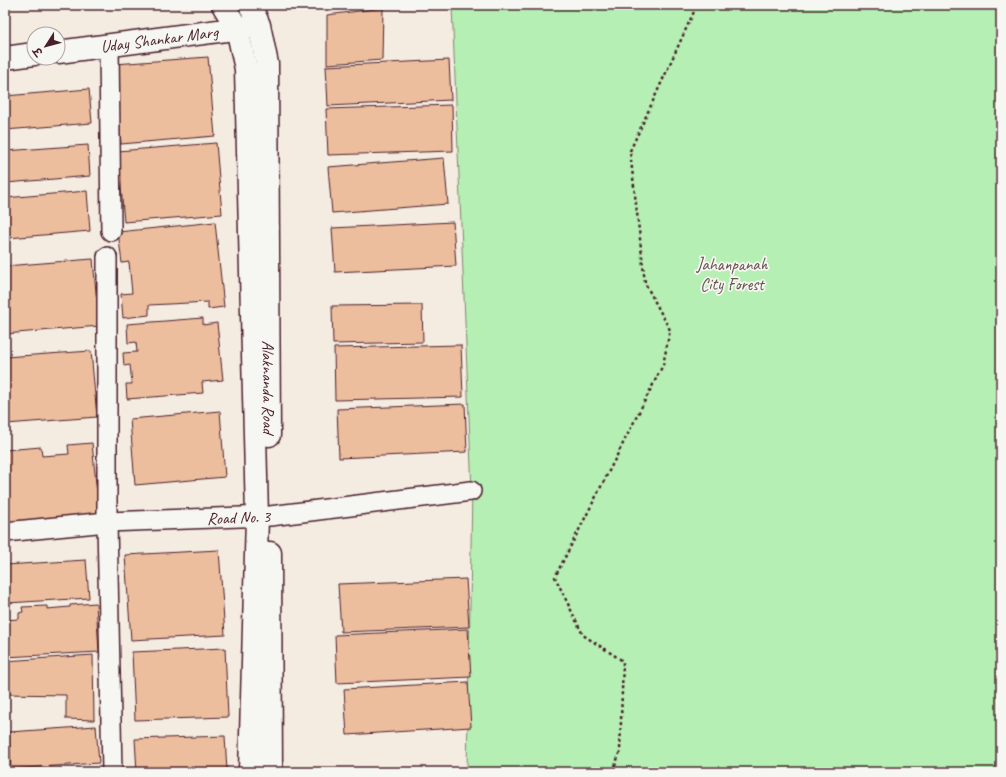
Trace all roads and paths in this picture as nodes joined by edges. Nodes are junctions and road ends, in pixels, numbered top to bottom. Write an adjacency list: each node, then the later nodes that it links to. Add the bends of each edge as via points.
1 (223, 5): 5 (street)
2 (250, 5): 4 (street, Alaknanda Road)
3 (697, 5): 19 (path, via 630,151 645,283 670,330 663,365 555,577 583,635 623,661 620,751)
4 (259, 25): 5 (street, Uday Shankar Marg); 13 (street, Alaknanda Road, via 267,64)
5 (237, 28): 6 (street, Uday Shankar Marg); 13 (street, via 246,69)
6 (109, 45): 7 (street, Uday Shankar Marg); 10 (street)
7 (66, 51)
8 (26, 55): 9 (street)
9 (5, 58)
10 (111, 231)
11 (107, 257): 14 (street)
12 (471, 491): 13 (street, Road No. 3)
13 (263, 516): 14 (street, Road No. 3); 17 (street); 18 (street, Alaknanda Road)
14 (107, 522): 15 (street, Road No. 3); 16 (street)
15 (5, 532)
16 (112, 772)
17 (250, 772)
18 (271, 772)
19 (613, 772)

